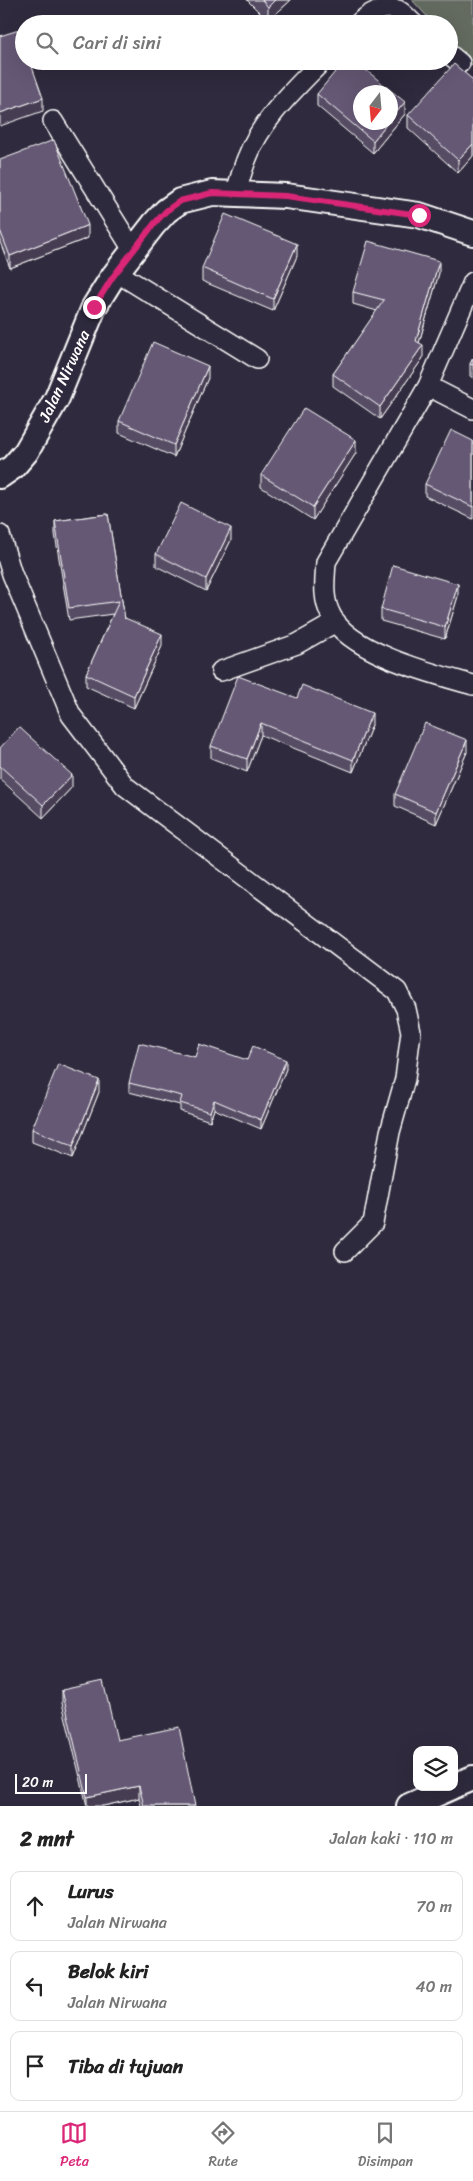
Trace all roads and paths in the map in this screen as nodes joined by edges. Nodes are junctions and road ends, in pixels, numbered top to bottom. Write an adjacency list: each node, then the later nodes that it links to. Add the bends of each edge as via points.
1 (367, 15): 2 (street, via 384,9 398,10)
2 (404, 15)
3 (313, 70): 5 (street, via 261,132 247,157)
4 (53, 121): 7 (street)
5 (235, 195): 6 (street, Jalan Nirwana, via 286,196 419,215); 7 (street, Jalan Nirwana, via 212,193 180,201 166,211)
6 (473, 233)
7 (133, 250): 8 (street, Jalan Nirwana)
8 (116, 272): 10 (street); 13 (street, Jalan Nirwana, via 94,307 57,398 30,445 12,468)
9 (473, 282): 11 (street)
10 (257, 360)
11 (428, 386): 12 (street); 15 (street, via 326,562 324,591)
12 (473, 409)
13 (0, 476)
14 (0, 535): 18 (street, via 12,574 71,715 126,786 397,991 406,1008 411,1032 405,1079 390,1132 373,1223)
15 (336, 622): 16 (street, via 297,644); 17 (street, via 354,642 412,667)
16 (221, 671)
17 (473, 685)
18 (345, 1251)
19 (473, 1778): 20 (street)
20 (458, 1785)
21 (444, 1791): 22 (street)
22 (409, 1806)

